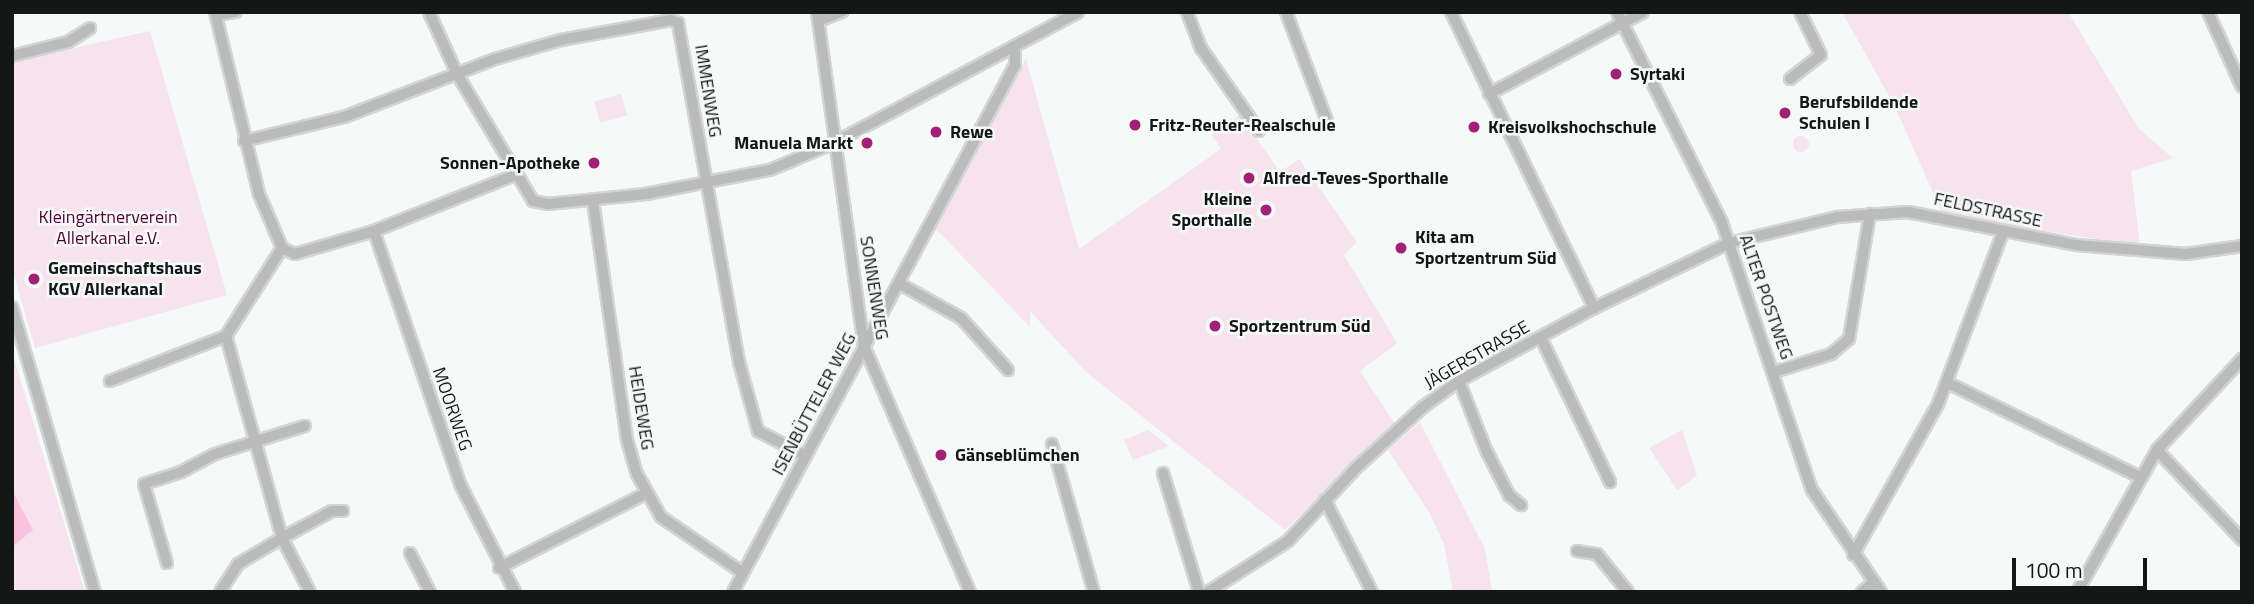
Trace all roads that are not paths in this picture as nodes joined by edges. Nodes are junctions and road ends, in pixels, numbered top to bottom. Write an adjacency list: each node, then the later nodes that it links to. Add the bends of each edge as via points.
1 (236, 12): 12 (street)
2 (429, 12): 20 (street)
3 (842, 12): 15 (street)
4 (1078, 12): 14 (street)
5 (1187, 12): 25 (street, via 1201,48)
6 (1286, 12): 24 (street)
7 (1451, 12): 23 (street)
8 (1617, 12): 16 (street, ALTER POSTWEG)
9 (1643, 12): 16 (street)
10 (1800, 12): 21 (street, via 1821,55)
11 (2208, 12): 22 (street)
12 (215, 14): 26 (street)
13 (670, 16): 20 (street, IMMENWEG, via 561,40); 29 (street, IMMENWEG, via 681,28)
14 (1061, 16): 18 (street)
15 (817, 17): 27 (street, SONNENWEG)
16 (1623, 24): 23 (street); 34 (street, ALTER POSTWEG, via 1710,195)
17 (90, 28): 19 (street, via 68,42)
18 (1015, 46): 27 (street); 37 (street, ISENBÜTTELER WEG, via 1015,65)
19 (12, 56)
20 (457, 74): 26 (street, IMMENWEG, via 344,117); 28 (street)
21 (1790, 79)
22 (2242, 88)
23 (1489, 94): 39 (street)
24 (1327, 121)
25 (1259, 131)
26 (244, 141): 36 (street, via 259,194)
27 (834, 143): 29 (street, via 771,170); 42 (street, SONNENWEG)
28 (517, 174): 30 (street, via 533,201); 32 (street)
29 (705, 184): 30 (street); 53 (street, IMMENWEG, via 739,362 758,431)
30 (593, 201): 57 (street, HEIDEWEG, via 627,440)
31 (1870, 214): 33 (street, FELDSTRASSE, via 1908,212); 34 (street, FELDSTRASSE, via 1792,226); 45 (street, via 1849,339 1831,354)
32 (374, 231): 36 (street, via 295,254); 67 (street, MOORWEG, via 461,486)
33 (2003, 232): 35 (street, FELDSTRASSE, via 2158,253); 48 (street)
34 (1729, 243): 39 (street, JÄGERSTRASSE); 45 (street, ALTER POSTWEG)
35 (2242, 246)
36 (282, 248): 40 (street)
37 (900, 284): 42 (street, ISENBÜTTELER WEG); 44 (street, via 961,318)
38 (12, 307): 72 (street)
39 (1594, 308): 41 (street, JÄGERSTRASSE)
40 (226, 337): 46 (street); 50 (street)
41 (1541, 338): 47 (street, JÄGERSTRASSE); 56 (street)
42 (864, 346): 53 (street, ISENBÜTTELER WEG); 78 (street, SONNENWEG)
43 (2242, 359): 52 (street)
44 (1008, 370)
45 (1774, 372): 65 (street, ALTER POSTWEG, via 1812,489)
46 (110, 381)
47 (1459, 381): 58 (street, JÄGERSTRASSE, via 1408,420); 59 (street, via 1486,450 1509,495)
48 (1948, 383): 55 (street); 65 (street, via 1920,444)
49 (305, 426): 50 (street)
50 (256, 442): 61 (street); 66 (street, via 144,484)
51 (1052, 444): 79 (street)
52 (2157, 450): 55 (street); 62 (street)
53 (806, 456): 68 (street, ISENBÜTTELER WEG)
54 (1163, 473): 80 (street)
55 (2138, 476): 71 (street)
56 (1610, 482)
57 (645, 494): 67 (street); 68 (street, HEIDEWEG, via 672,526)
58 (1325, 500): 69 (street, JÄGERSTRASSE, via 1288,541); 83 (street)
59 (1521, 505)
60 (343, 511): 61 (street, via 332,511)
61 (282, 538): 73 (street, via 238,564); 74 (street)
62 (2242, 540)
63 (1577, 551): 84 (street, via 1597,554)
64 (410, 553): 75 (street)
65 (1853, 555): 70 (street, ALTER POSTWEG)
66 (167, 562)
67 (499, 568): 76 (street, MOORWEG)
68 (743, 573): 77 (street, ISENBÜTTELER WEG)
69 (1228, 580): 81 (street, JÄGERSTRASSE); 82 (street)
70 (1877, 587): 85 (street)
71 (2078, 591)
72 (95, 592)
73 (220, 592)
74 (310, 592)
75 (430, 592)
76 (515, 592)
77 (733, 592)
78 (970, 592)
79 (1094, 592)
80 (1199, 592)
81 (1208, 592)
82 (1234, 592)
83 (1372, 592)
84 (1628, 592)
85 (1862, 592)

